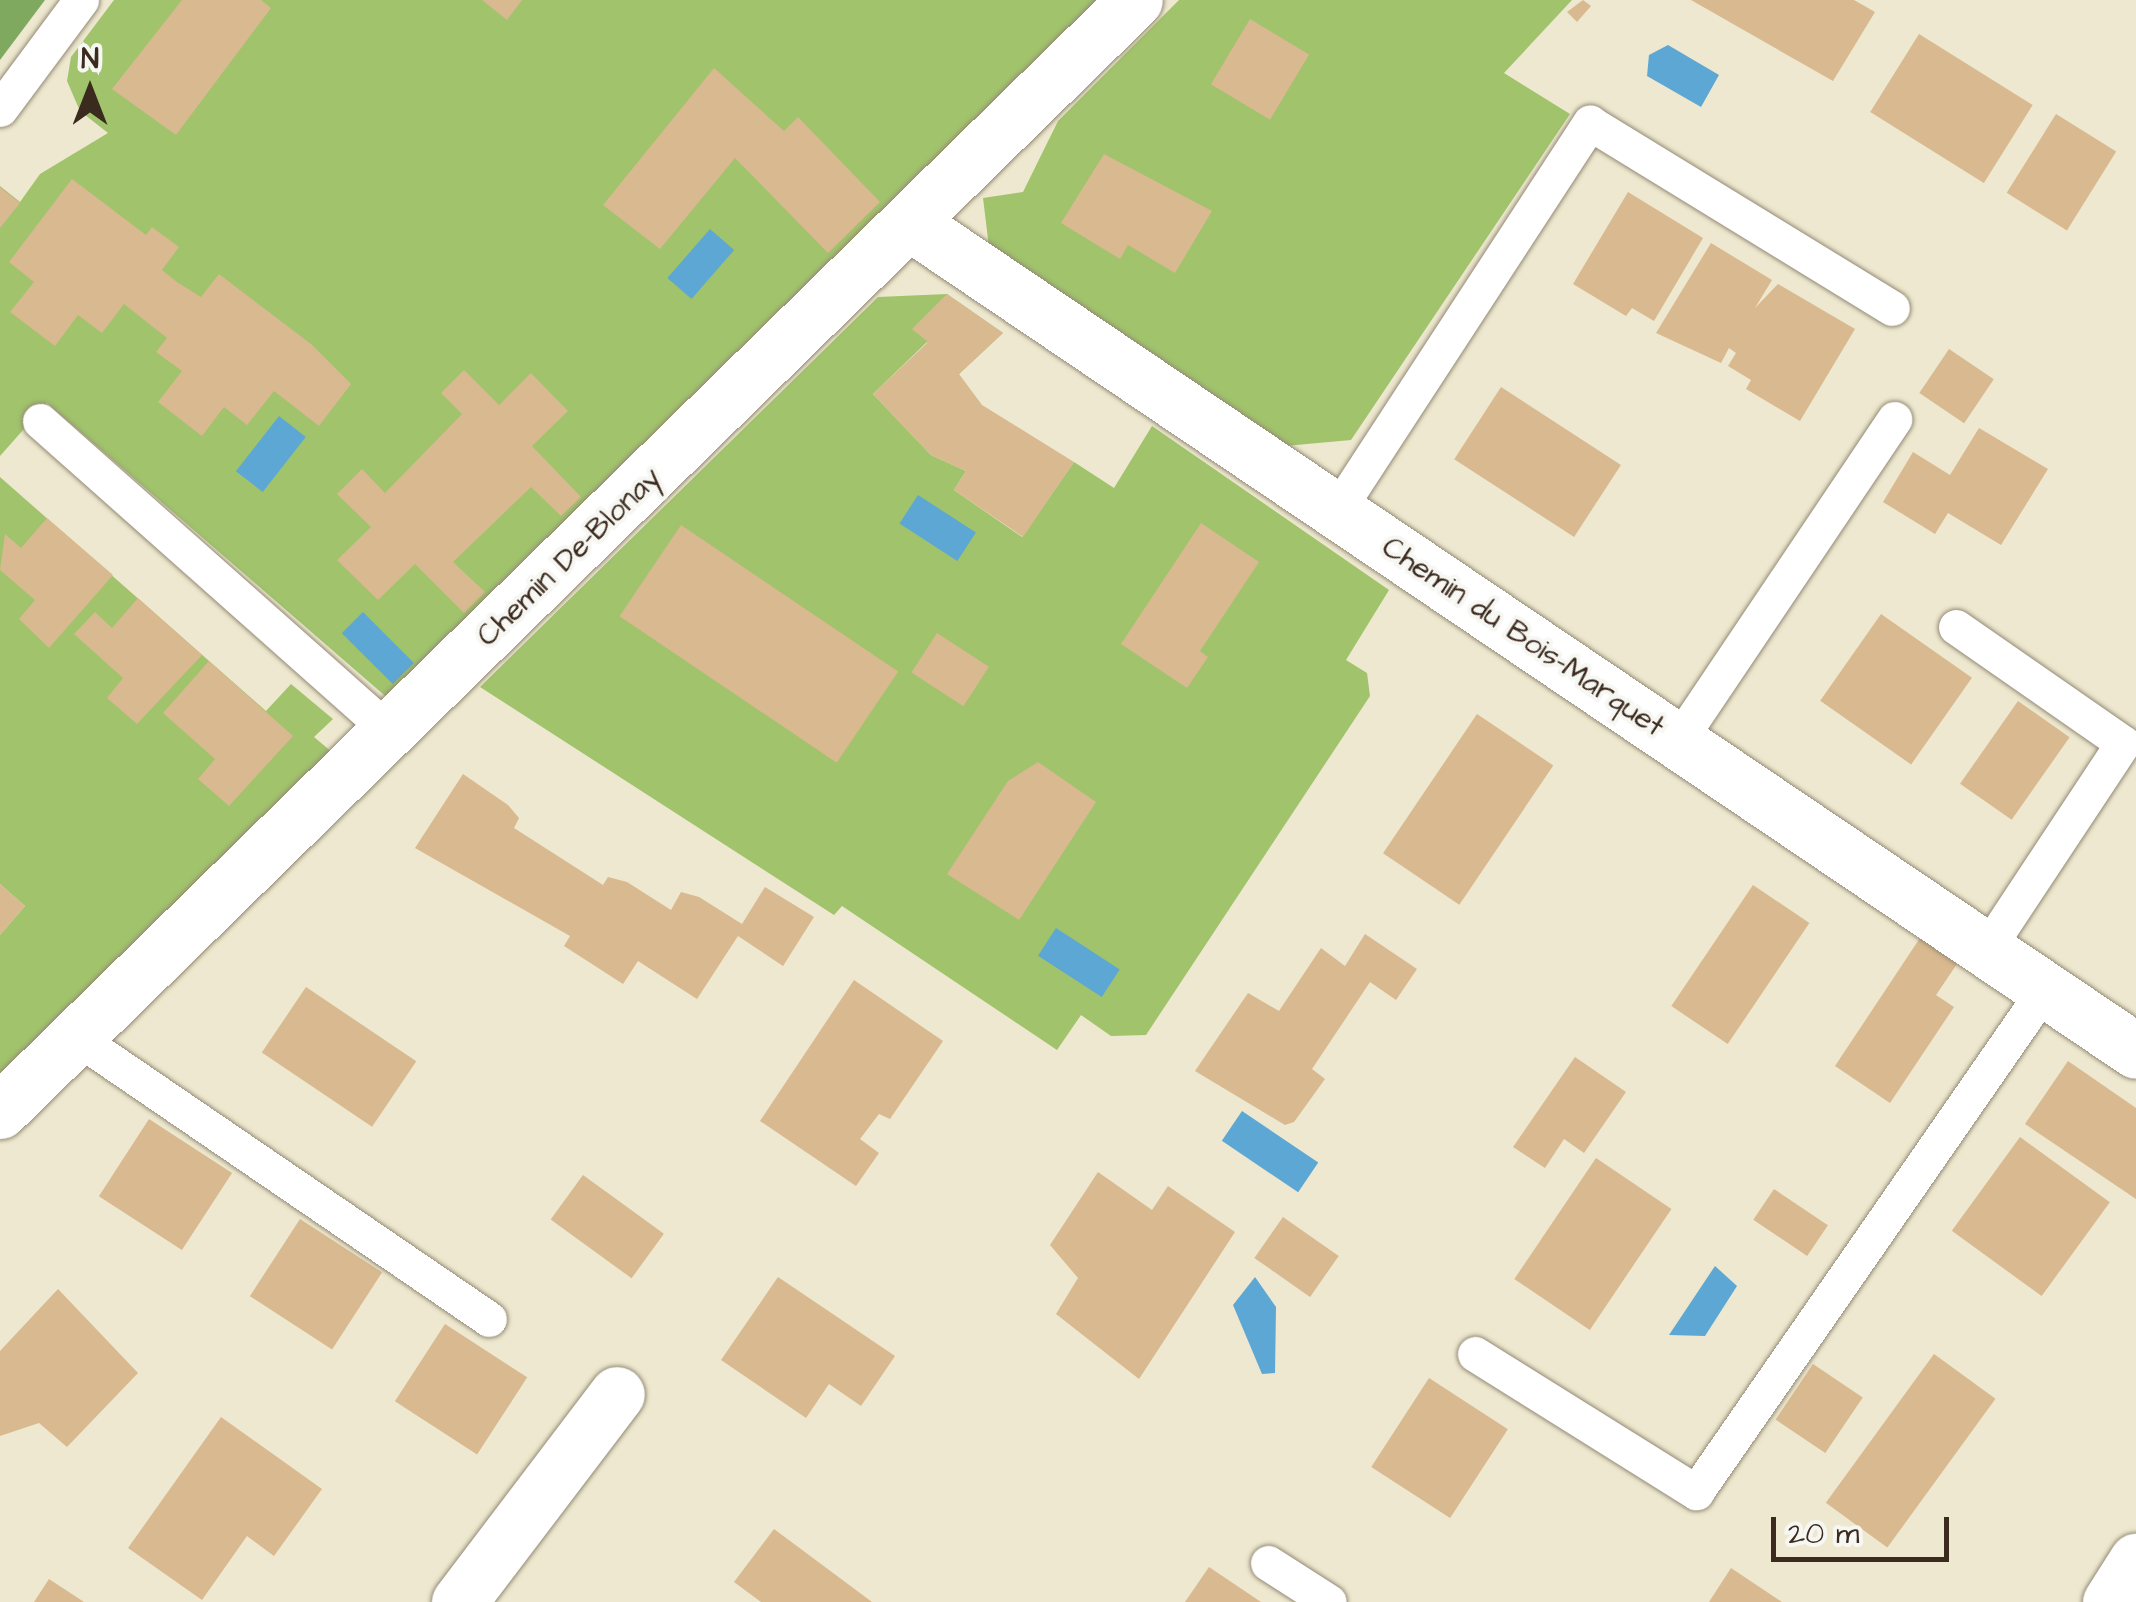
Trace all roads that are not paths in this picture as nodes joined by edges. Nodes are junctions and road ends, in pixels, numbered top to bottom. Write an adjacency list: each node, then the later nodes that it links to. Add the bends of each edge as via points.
1 (81, 0): 3 (lane)
2 (1135, 0): 4 (street, Chemin De-Blonay)
3 (0, 109)
4 (910, 224): 8 (street, Chemin du Bois-Marquet); 10 (street, Chemin De-Blonay)
5 (1892, 308): 8 (lane, via 1590,123)
6 (1894, 419): 11 (lane)
7 (40, 421): 10 (lane)
8 (1336, 512): 11 (street, Chemin du Bois-Marquet)
9 (1956, 627): 12 (lane, via 2122,744)
10 (390, 732): 14 (street, Chemin De-Blonay)
11 (1678, 742): 12 (street, Chemin du Bois-Marquet)
12 (1986, 950): 13 (street, Chemin du Bois-Marquet)
13 (2045, 989): 15 (street, Chemin du Bois-Marquet); 18 (lane, via 1696,1492)
14 (76, 1036): 16 (street, Chemin De-Blonay); 17 (lane)
15 (2136, 1051)
16 (0, 1111)
17 (489, 1319)
18 (1475, 1354)
19 (617, 1394): 22 (street)
20 (1268, 1562): 23 (lane)
21 (2136, 1562): 24 (street)
22 (459, 1602)
23 (1329, 1602)
24 (2110, 1602)

